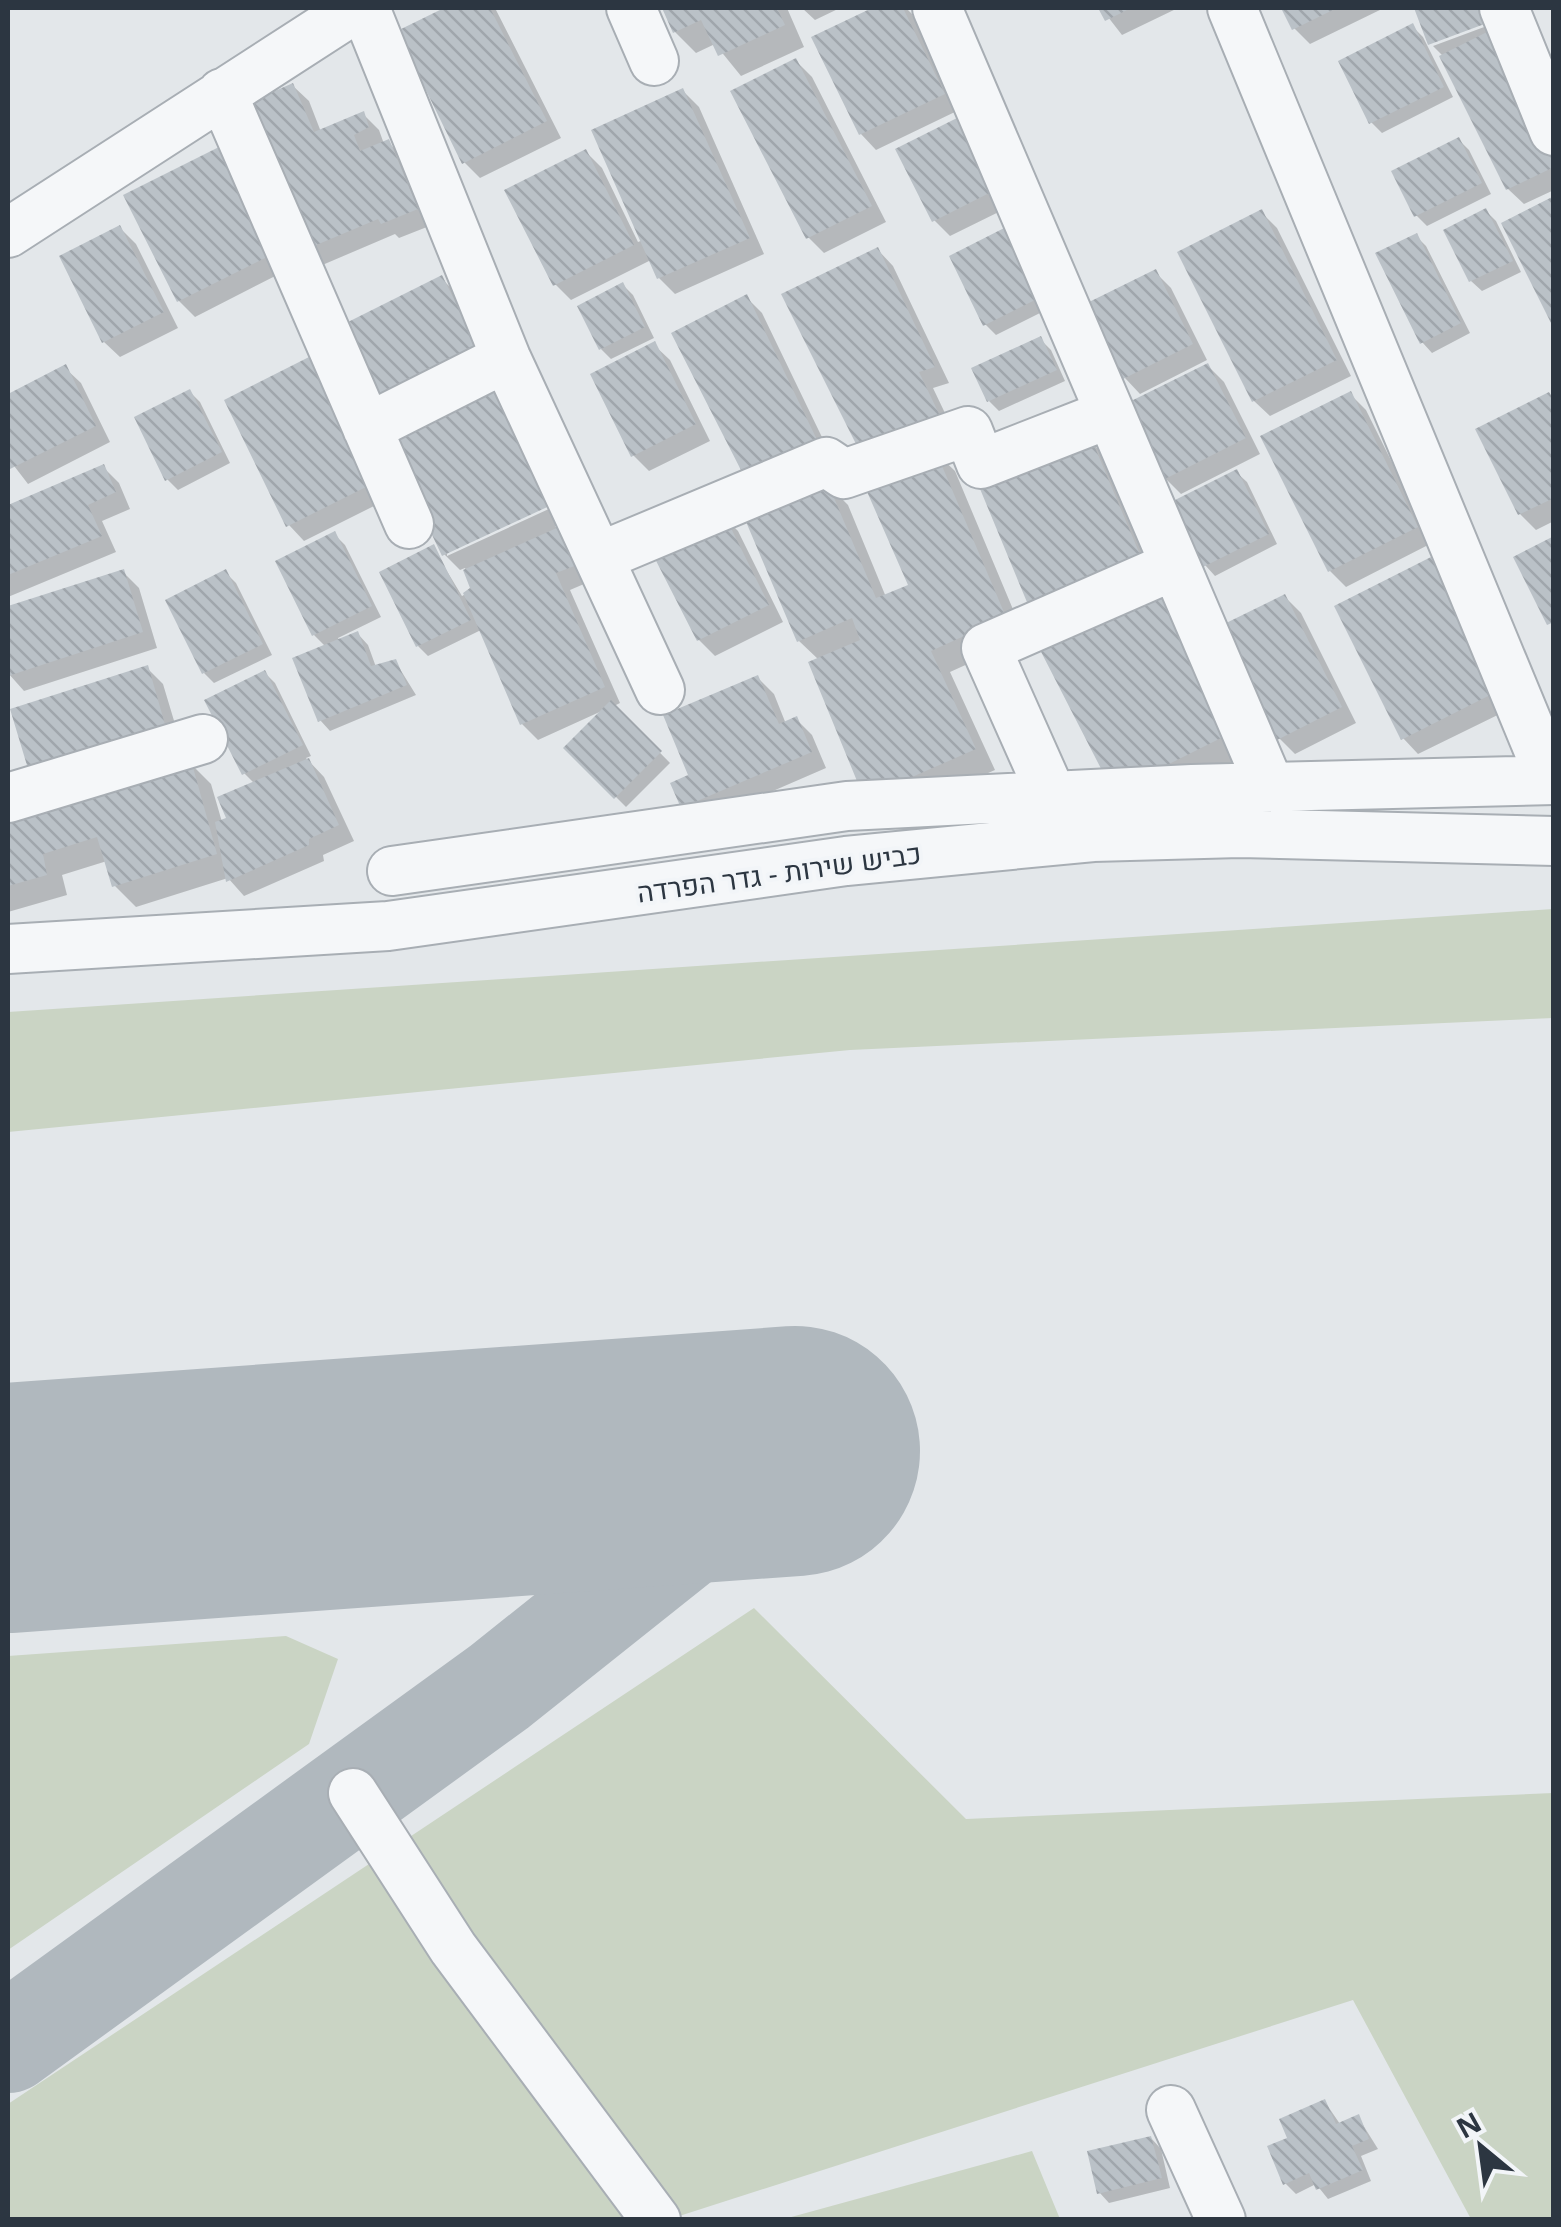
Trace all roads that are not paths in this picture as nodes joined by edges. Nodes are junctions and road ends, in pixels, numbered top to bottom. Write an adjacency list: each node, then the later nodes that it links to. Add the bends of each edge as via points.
1 (356, 8): 8 (street)
2 (365, 8): 11 (street)
3 (631, 8): 7 (street)
4 (936, 8): 12 (street)
5 (1232, 8): 19 (street)
6 (1504, 8): 9 (street)
7 (654, 60)
8 (222, 93): 10 (street); 13 (street)
9 (1554, 131)
10 (8, 234)
11 (506, 358): 13 (street); 15 (street)
12 (1109, 414): 15 (street, via 981,464 968,431 844,474 826,462); 16 (street)
13 (367, 428): 14 (street)
14 (409, 524)
15 (599, 558): 17 (street)
16 (1173, 566): 20 (street); 21 (street, via 986,648)
17 (660, 690)
18 (203, 739): 22 (street)
19 (1552, 780): 20 (street)
20 (1270, 787): 21 (street)
21 (1052, 796): 24 (street, via 847,806)
22 (8, 798)
23 (1554, 841): 25 (street, כביש שירות - גדר הפרדה, via 1093,838 846,860 388,926)
24 (392, 871)
25 (8, 949)
26 (353, 1793): 28 (street, via 453,1948)
27 (1171, 2110): 29 (street)
28 (656, 2220)
29 (1221, 2220)

